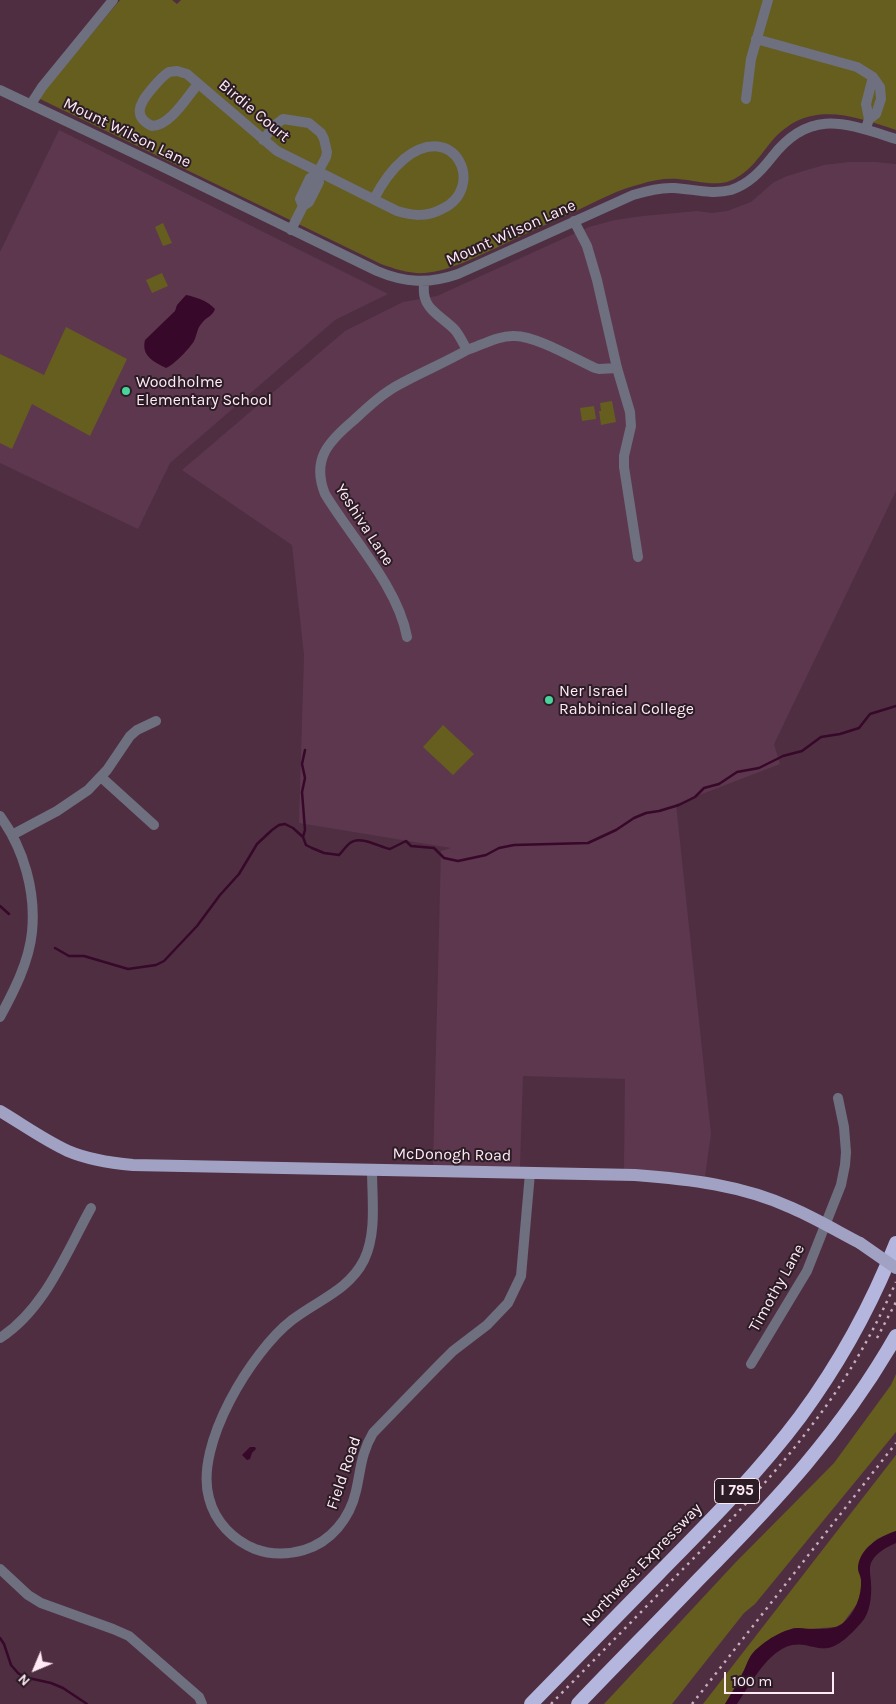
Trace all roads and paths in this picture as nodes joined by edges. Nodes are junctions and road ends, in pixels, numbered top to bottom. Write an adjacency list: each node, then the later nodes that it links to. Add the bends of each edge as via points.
1 (113, 0): 7 (street)
2 (768, 0): 3 (street)
3 (756, 39): 6 (street); 8 (street, via 857,67 874,77 866,104)
4 (198, 84): 4 (street, Birdie Court, via 178,71 165,74 141,103 142,118 152,126 162,125); 10 (street, Birdie Court)
5 (0, 90): 7 (street, Mount Wilson Lane)
6 (746, 99)
7 (31, 104): 14 (street, Mount Wilson Lane)
8 (867, 124): 9 (street, Mount Wilson Lane); 13 (street, Mount Wilson Lane, via 811,126 788,139 757,175 740,186 718,192 676,188 633,194)
9 (896, 139)
10 (263, 140): 11 (street, Birdie Court); 11 (street, via 283,119 309,123 321,133 326,146 326,157)
11 (317, 174): 12 (street, Birdie Court); 14 (street, via 310,178 300,199 303,206)
12 (374, 199): 12 (street, Birdie Court, via 411,215 435,212 449,205 458,195 463,185 463,170 449,150 434,146 421,148 392,170)
13 (574, 221): 15 (street, Mount Wilson Lane, via 458,274); 17 (street, via 587,246 597,280)
14 (291, 230): 15 (street, Mount Wilson Lane, via 390,277)
15 (424, 282): 16 (street, via 426,301 454,329)
16 (467, 350): 17 (street, Yeshiva Lane, via 515,336 534,340 595,368); 19 (street, Yeshiva Lane, via 402,382 372,404 332,440 325,450 320,470 325,494 390,592)
17 (617, 368): 18 (street, via 632,426 624,467)
18 (638, 556)
19 (406, 637)
20 (156, 721): 21 (street, via 130,736)
21 (101, 777): 23 (street); 24 (street, via 70,803)
22 (0, 816): 24 (street)
23 (154, 825)
24 (12, 835): 25 (street, via 30,886 32,933 24,966)
25 (0, 1017)
26 (838, 1098): 31 (street, Timothy Lane, via 844,1127 845,1165 839,1192)
27 (0, 1111): 28 (main road, McDonogh Road, via 68,1151 110,1163)
28 (372, 1170): 29 (main road, McDonogh Road); 29 (street, Field Road, via 372,1235 364,1260 340,1288 293,1319 268,1342 235,1392 212,1444 206,1481 215,1514 233,1536 267,1552 291,1553 310,1548 337,1529 352,1504 361,1458 373,1433 437,1366 508,1304 521,1276)
29 (530, 1173): 31 (main road, McDonogh Road, via 643,1176 712,1183 769,1199)
30 (91, 1208): 35 (street, via 40,1300)
31 (825, 1224): 33 (main road, McDonogh Road, bridge); 36 (street, Timothy Lane, via 807,1271)
32 (896, 1242): 39 (highway, Northwest Expressway / I 795, via 852,1335 800,1417 712,1518)
33 (896, 1268)
34 (896, 1336): 40 (highway, I 795, via 856,1401 804,1467)
35 (0, 1338)
36 (751, 1364)
37 (0, 1568): 38 (street, via 41,1603 128,1636 199,1697)
38 (202, 1704)
39 (531, 1704)
40 (578, 1704)

